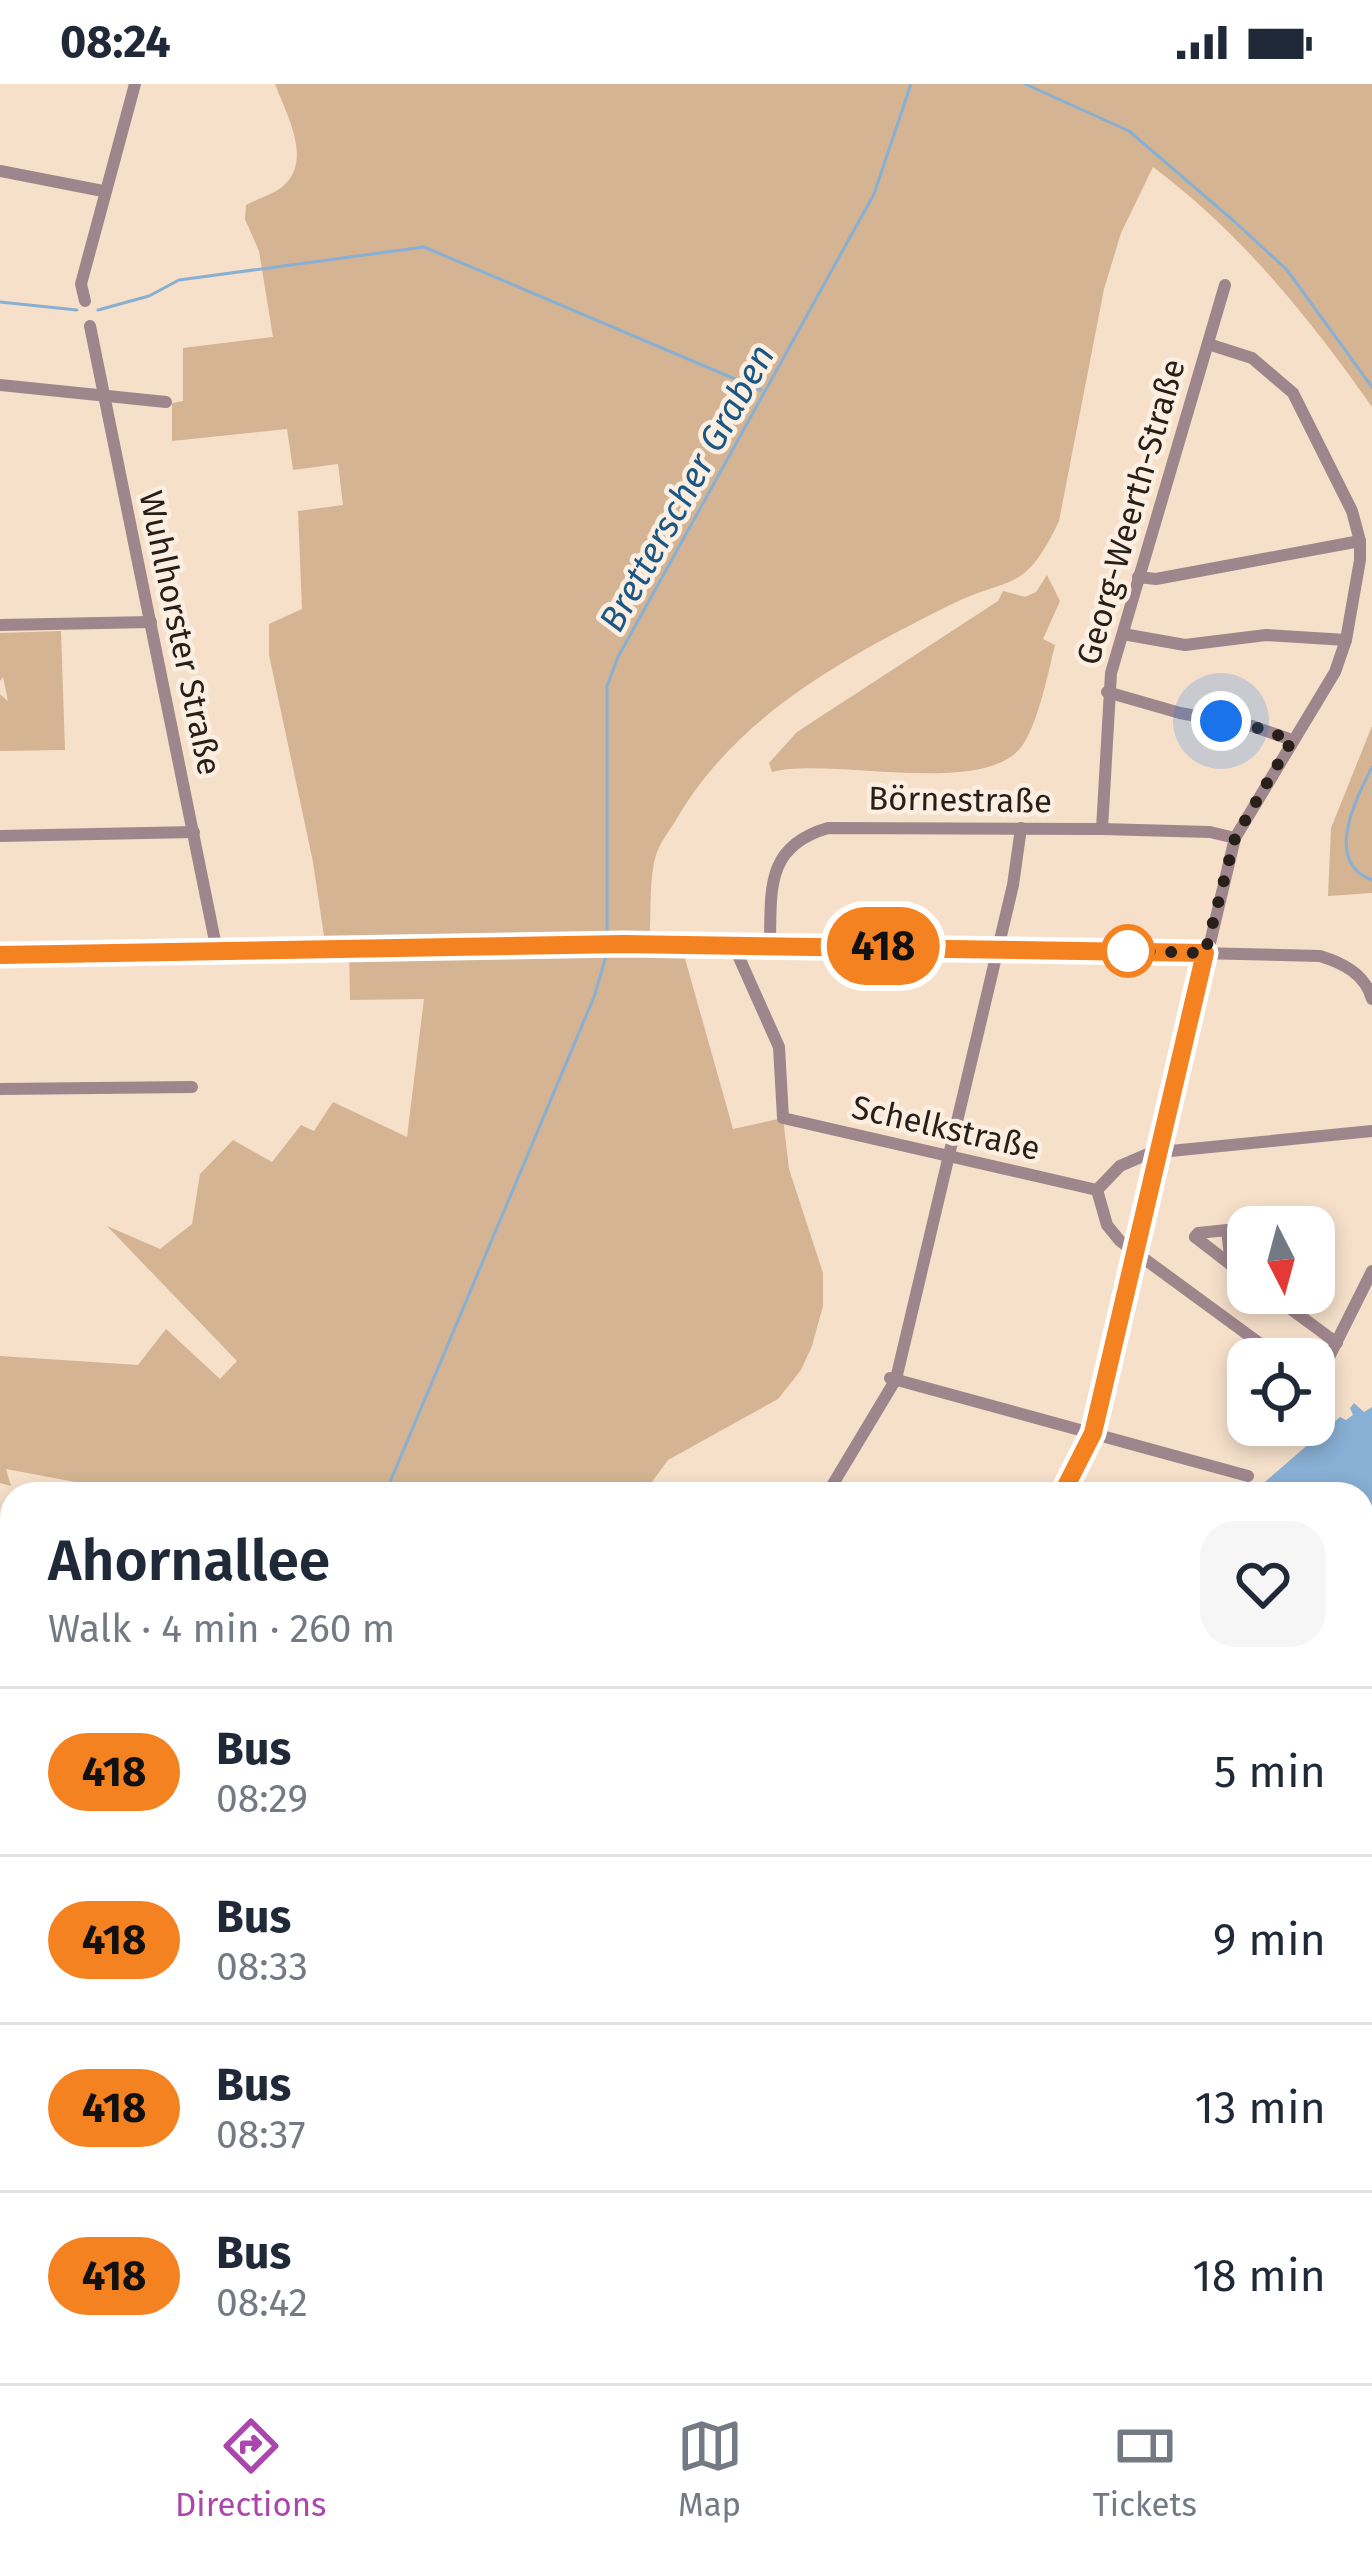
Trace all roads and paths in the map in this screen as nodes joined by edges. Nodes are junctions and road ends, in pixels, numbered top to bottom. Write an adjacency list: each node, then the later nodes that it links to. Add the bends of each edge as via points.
1 (135, 84): 3 (street)
2 (0, 171): 3 (street)
3 (103, 191): 5 (street, via 81,284)
4 (1225, 285): 7 (street, Georg-Weerth-Straße)
5 (85, 301)
6 (90, 326): 9 (street, Wuhlhorster Straße)
7 (1208, 344): 11 (street, via 1252,358 1293,393); 12 (street, Georg-Weerth-Straße)
8 (0, 385): 9 (street)
9 (104, 396): 10 (street); 13 (street, Wuhlhorster Straße)
10 (166, 402)
11 (1360, 541): 12 (street); 16 (street)
12 (1138, 578): 15 (street, Georg-Weerth-Straße)
13 (151, 622): 14 (street); 21 (street, Wuhlhorster Straße)
14 (0, 625)
15 (1123, 634): 16 (street, via 1185,645 1266,634); 17 (street, Georg-Weerth-Straße)
16 (1346, 640): 18 (street)
17 (1107, 692): 18 (street); 20 (street, Georg-Weerth-Straße)
18 (1292, 740): 23 (street)
19 (1021, 828): 20 (street, Börnestraße); 25 (street, Börnestraße, via 843,826 806,834 790,844 776,876); 26 (street)
20 (1102, 829): 23 (street, Börnestraße)
21 (194, 832): 22 (street); 27 (street, Wuhlhorster Straße)
22 (0, 836)
23 (1235, 838): 28 (street)
24 (733, 944): 25 (street); 27 (street); 35 (street, Schelkstraße, via 779,1047 783,1118)
25 (770, 944): 26 (street)
26 (997, 949): 28 (street); 35 (street)
27 (217, 951): 29 (street)
28 (1205, 953): 30 (street, via 1320,956 1358,975); 34 (street)
29 (0, 955)
30 (1372, 999)
31 (193, 1087): 32 (street)
32 (0, 1089)
33 (1372, 1131): 34 (street)
34 (1160, 1151): 36 (street, via 1120,1166); 37 (street)
35 (947, 1155): 36 (street, Schelkstraße); 43 (street)
36 (1096, 1190): 37 (street, via 1107,1225)
37 (1136, 1253): 40 (street); 44 (street)
38 (1372, 1271): 41 (street)
39 (1298, 1314): 41 (street)
40 (1252, 1338)
41 (1337, 1342): 42 (street)
42 (1335, 1345)
43 (892, 1378): 44 (street); 46 (street)
44 (1093, 1433): 45 (street); 47 (street)
45 (1248, 1476)
46 (834, 1482)
47 (1067, 1482)

